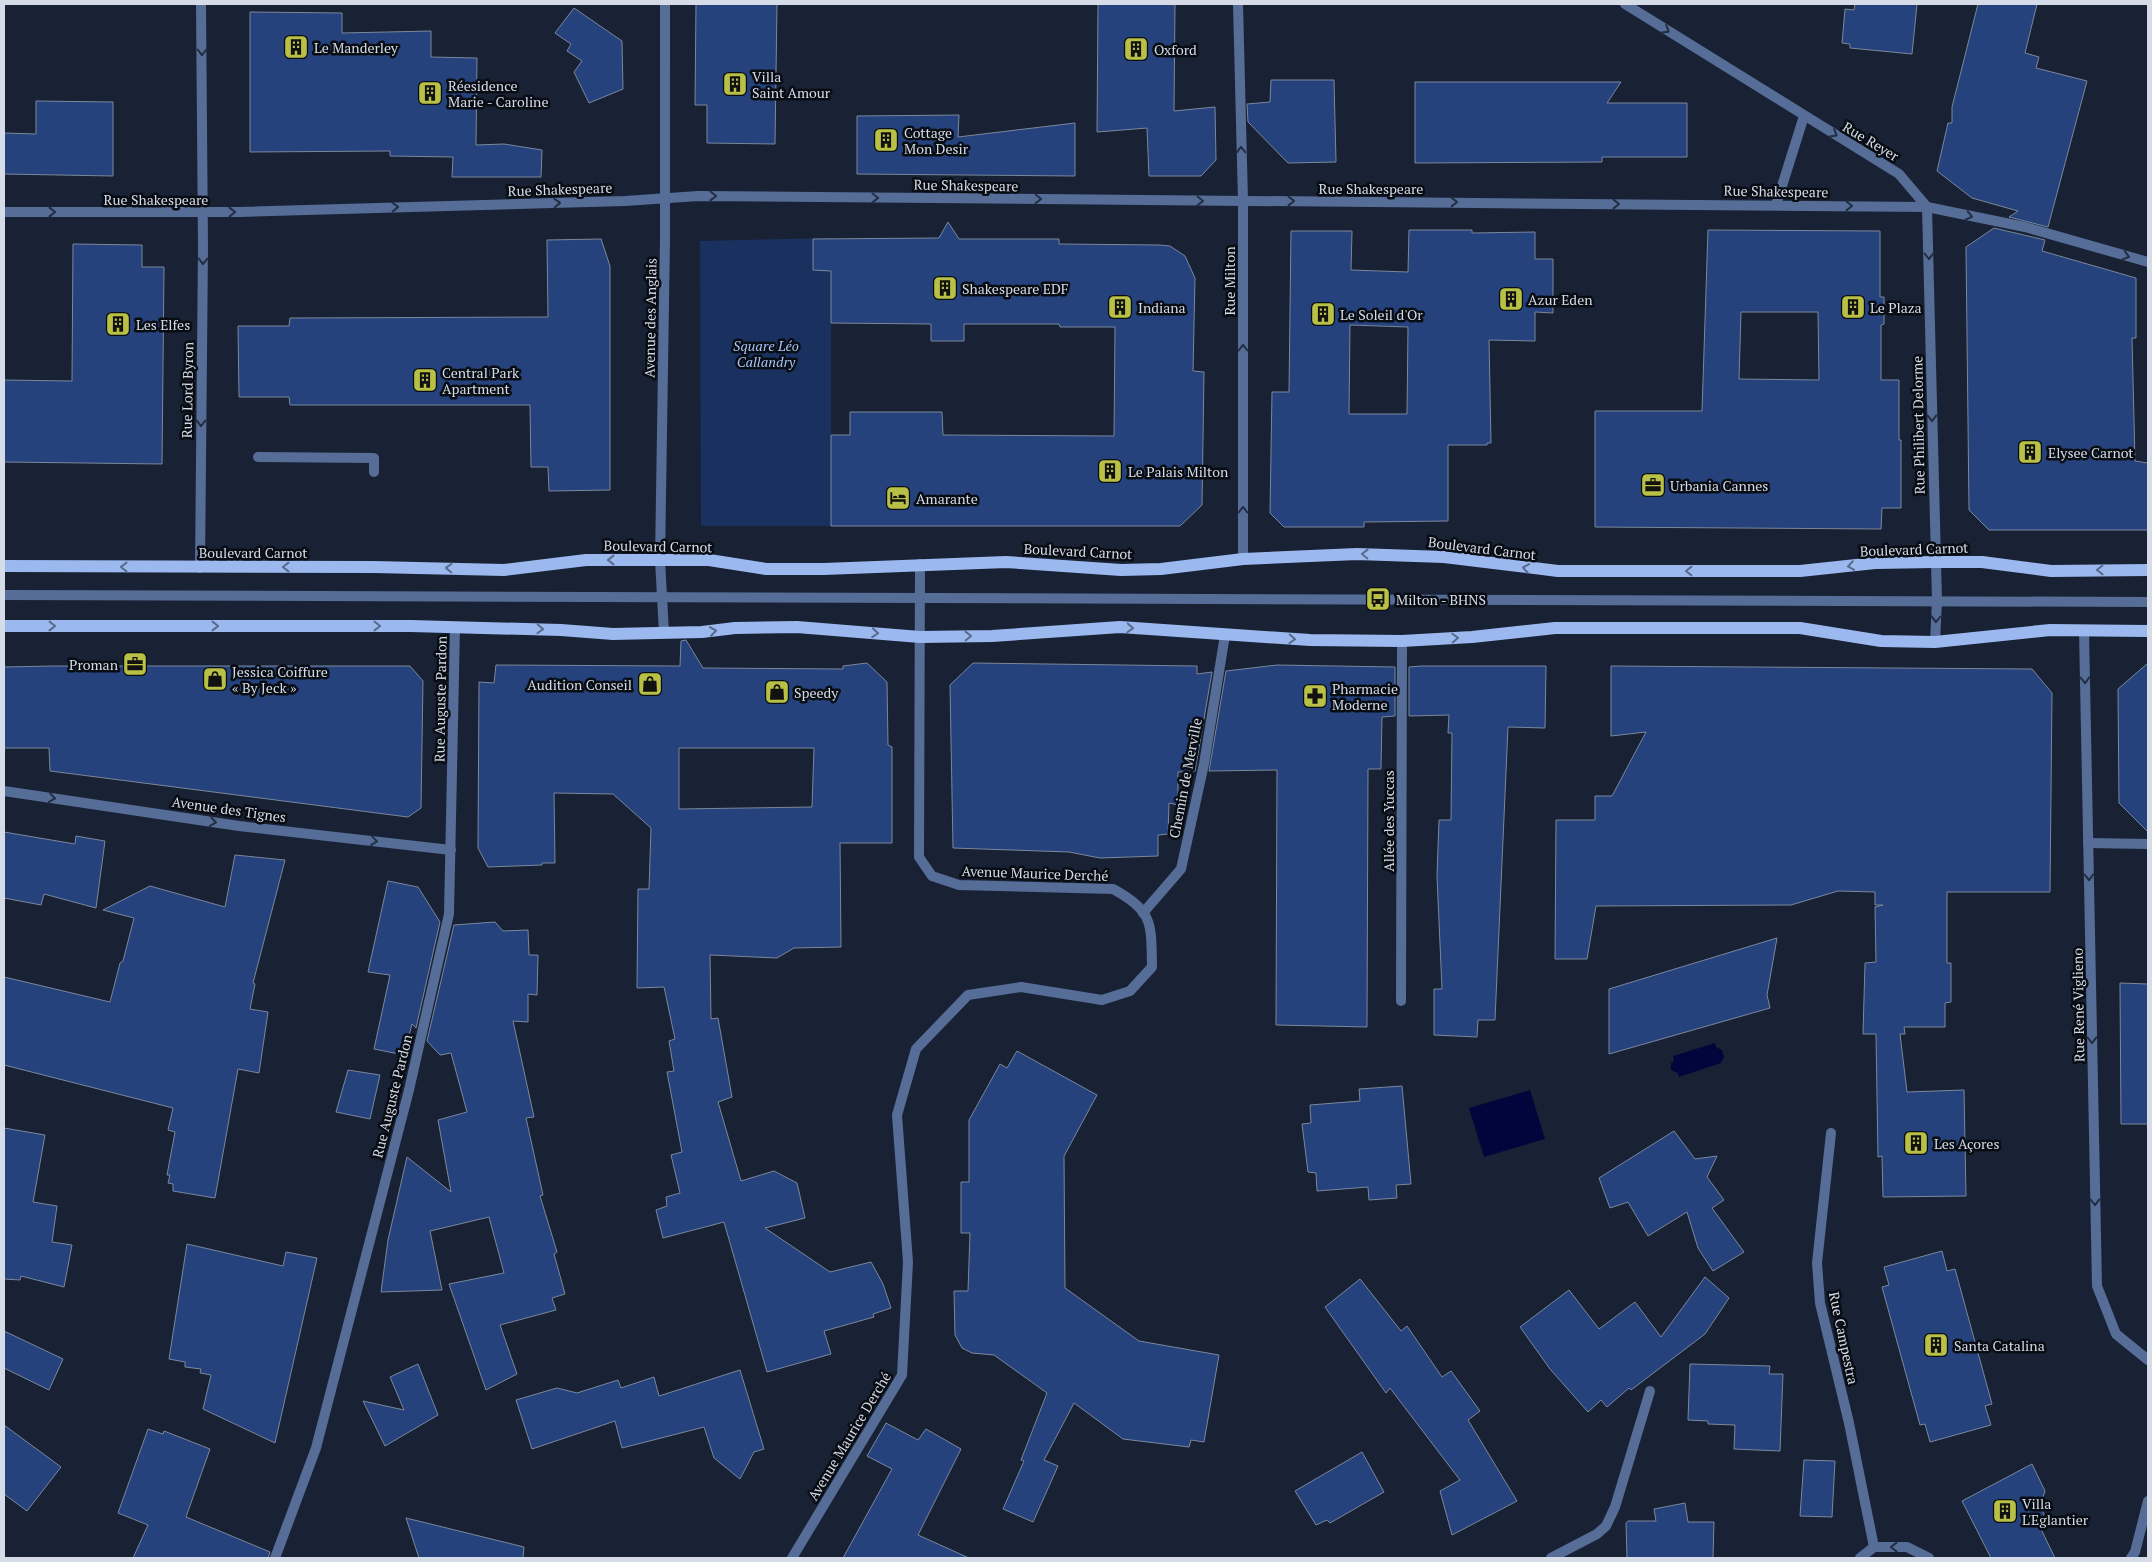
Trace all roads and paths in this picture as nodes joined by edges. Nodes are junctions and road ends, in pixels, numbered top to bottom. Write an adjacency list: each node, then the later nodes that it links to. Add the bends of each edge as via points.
1 (201, 4): 11 (street, Rue Lord Byron, one-way to 11)
2 (665, 4): 6 (street, Avenue des Anglais)
3 (1238, 4): 7 (street, Rue Milton, one-way to 3)
4 (1625, 4): 5 (street, Rue Reyer, one-way to 5)
5 (1804, 116): 8 (street); 9 (street, Rue Reyer, one-way to 9, via 1899,174)
6 (664, 200): 7 (street, Rue Shakespeare, one-way to 7, via 698,196); 11 (street, Rue Shakespeare, one-way to 6); 16 (street, Avenue des Anglais)
7 (1242, 201): 8 (street, Rue Shakespeare, one-way to 8); 15 (street, Rue Milton, one-way to 7)
8 (1776, 205): 9 (street, Rue Shakespeare, one-way to 9)
9 (1927, 207): 12 (street, one-way to 12, via 2024,227); 17 (street, Rue Philibert Delorme, one-way to 17)
10 (4, 212): 11 (street, Rue Shakespeare, one-way to 11)
11 (203, 212): 20 (street, Rue Lord Byron, one-way to 20)
12 (2148, 262)
13 (258, 456): 14 (street, via 374,458)
14 (374, 472)
15 (1243, 559): 17 (main road, Boulevard Carnot, one-way to 15, via 1875,563 1800,571 1558,571 1399,554 1316,554); 18 (main road, Boulevard Carnot, via 1161,569 1121,570 1006,562)
16 (660, 560): 18 (main road, Boulevard Carnot, via 709,560 766,569); 20 (main road, Boulevard Carnot, one-way to 20, via 586,560 504,570); 23 (street, Avenue des Anglais)
17 (1934, 562): 21 (main road, Boulevard Carnot, one-way to 17, via 2051,571 1982,562); 25 (street, Rue Philibert Delorme)
18 (920, 564): 24 (street, Avenue Maurice Derché)
19 (4, 566): 20 (main road, Boulevard Carnot, one-way to 19)
20 (200, 568)
21 (2148, 570)
22 (4, 595): 23 (street)
23 (662, 596): 24 (street); 31 (street, Avenue des Anglais)
24 (920, 597): 25 (street); 33 (street, Avenue Maurice Derché)
25 (1937, 601): 26 (street); 35 (street, Rue Philibert Delorme, one-way to 35)
26 (2148, 602)
27 (4, 626): 28 (main road, one-way to 28)
28 (455, 627): 31 (main road, one-way to 31); 39 (street, Rue Auguste Pardon)
29 (2084, 631): 30 (main road); 35 (main road, via 2050,630); 37 (street, Rue René Viglieno, one-way to 37)
30 (2148, 631)
31 (664, 633): 33 (main road, one-way to 33, via 797,627)
32 (1225, 635): 33 (main road, one-way to 32, via 992,636 1120,627); 34 (main road, one-way to 34); 40 (street, Chemin de Merville, via 1204,764 1181,869)
33 (920, 637): 40 (street, Avenue Maurice Derché, via 919,857 932,876 959,885 1113,889 1135,901)
34 (1402, 641): 35 (main road, one-way to 35, via 1555,628 1800,628 1881,641); 41 (street, Allée des Yuccas)
35 (1935, 642)
36 (4, 791): 39 (street, Avenue des Tignes, one-way to 39, via 239,826)
37 (2088, 843): 38 (street); 43 (street, Rue René Viglieno, one-way to 43, via 2097,1286 2116,1334)
38 (2148, 844)
39 (451, 850): 47 (street, Rue Auguste Pardon, via 449,914 409,1090 316,1448)
40 (1143, 913): 48 (street, Avenue Maurice Derché, via 1151,927 1152,967 1130,991 1102,1000 1021,987 968,996 916,1049 897,1115 908,1262 902,1375)
41 (1401, 1001)
42 (1831, 1133): 46 (street, Rue Campestra, via 1817,1263 1820,1303)
43 (2148, 1360)
44 (1650, 1391): 49 (street, via 1615,1507 1606,1526)
45 (2148, 1501): 52 (street)
46 (1874, 1547): 50 (street); 51 (street, one-way to 46, via 1907,1547)
47 (275, 1558)
48 (792, 1558)
49 (1551, 1558)
50 (1860, 1558)
51 (1928, 1558)
52 (2131, 1558)

